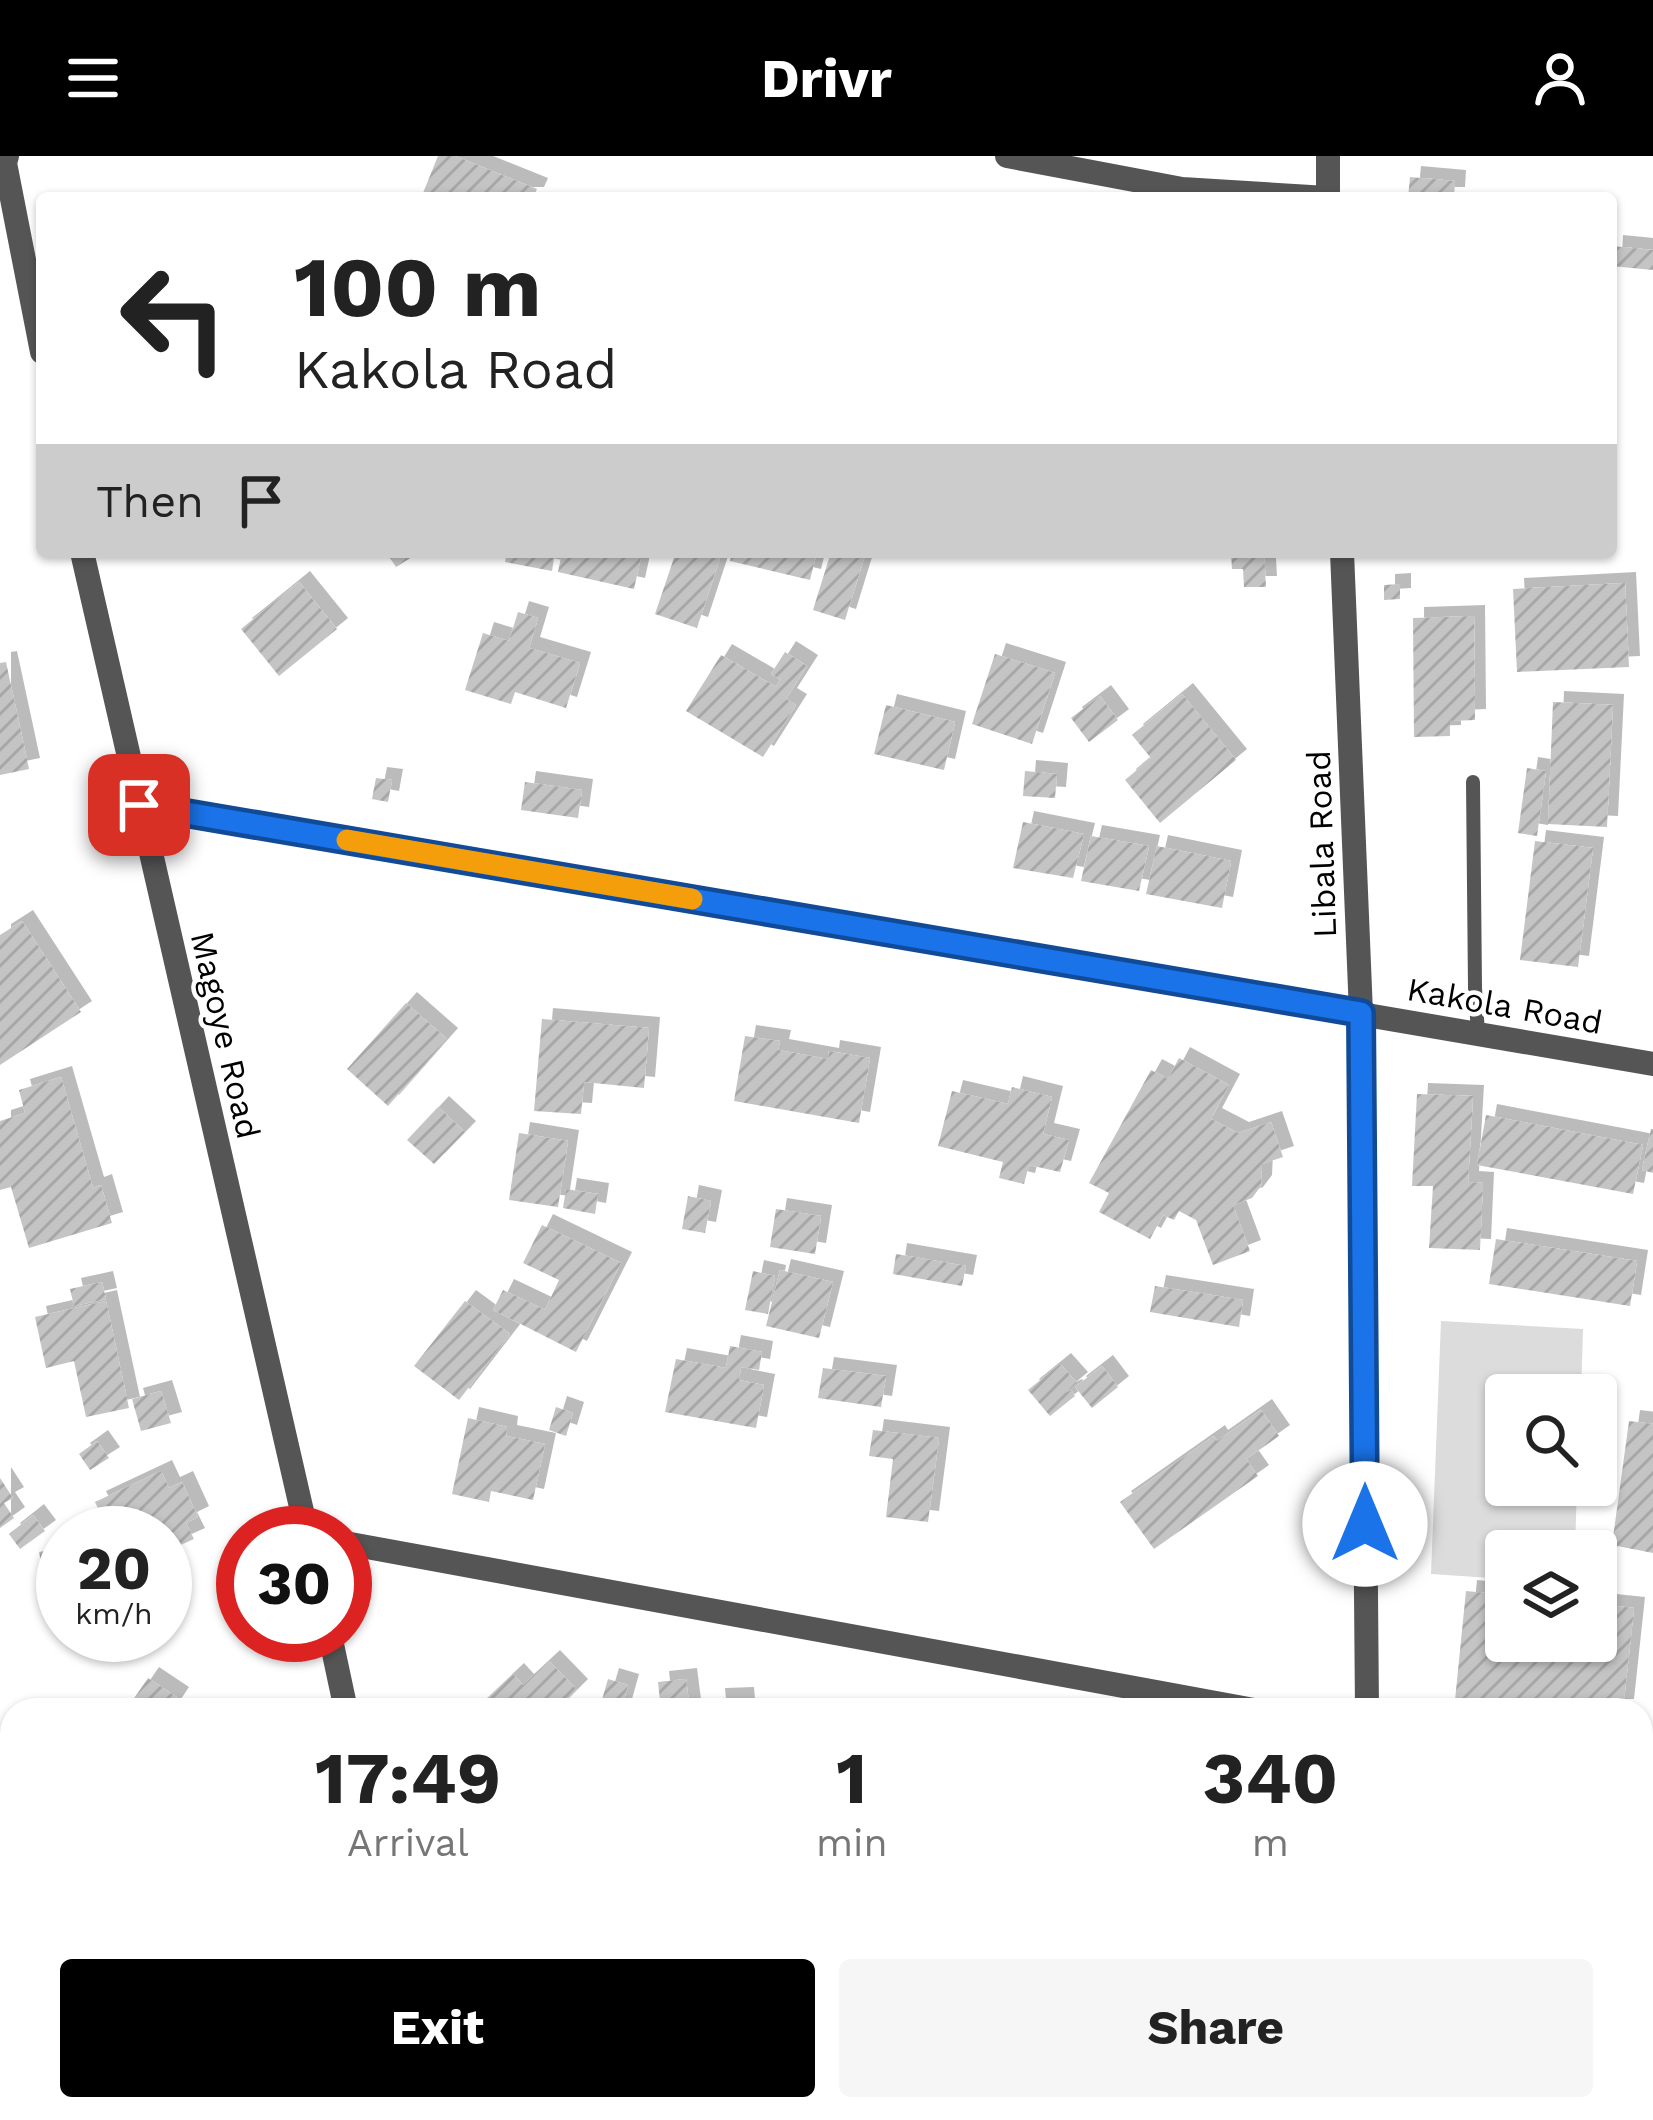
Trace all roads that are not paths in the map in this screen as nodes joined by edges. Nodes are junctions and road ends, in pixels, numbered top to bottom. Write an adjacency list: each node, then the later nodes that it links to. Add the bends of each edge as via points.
1 (7, 156): 7 (street)
2 (1007, 156): 4 (street)
3 (1328, 156): 6 (street)
4 (1065, 161): 5 (street)
5 (1230, 192)
6 (1327, 192)
7 (36, 322)
8 (83, 558): 11 (street, Magoye Road)
9 (1342, 558): 12 (street, Libala Road)
10 (1473, 782): 13 (lane)
11 (139, 805): 12 (street, Kakola Road); 15 (street, Magoye Road)
12 (1361, 1013): 13 (street, Kakola Road); 20 (street, Libala Road)
13 (1478, 1034): 14 (street, Kakola Road)
14 (1653, 1064)
15 (302, 1506)
16 (372, 1548): 19 (street)
17 (335, 1662): 18 (street)
18 (343, 1698)
19 (1189, 1698)
20 (1366, 1698)

